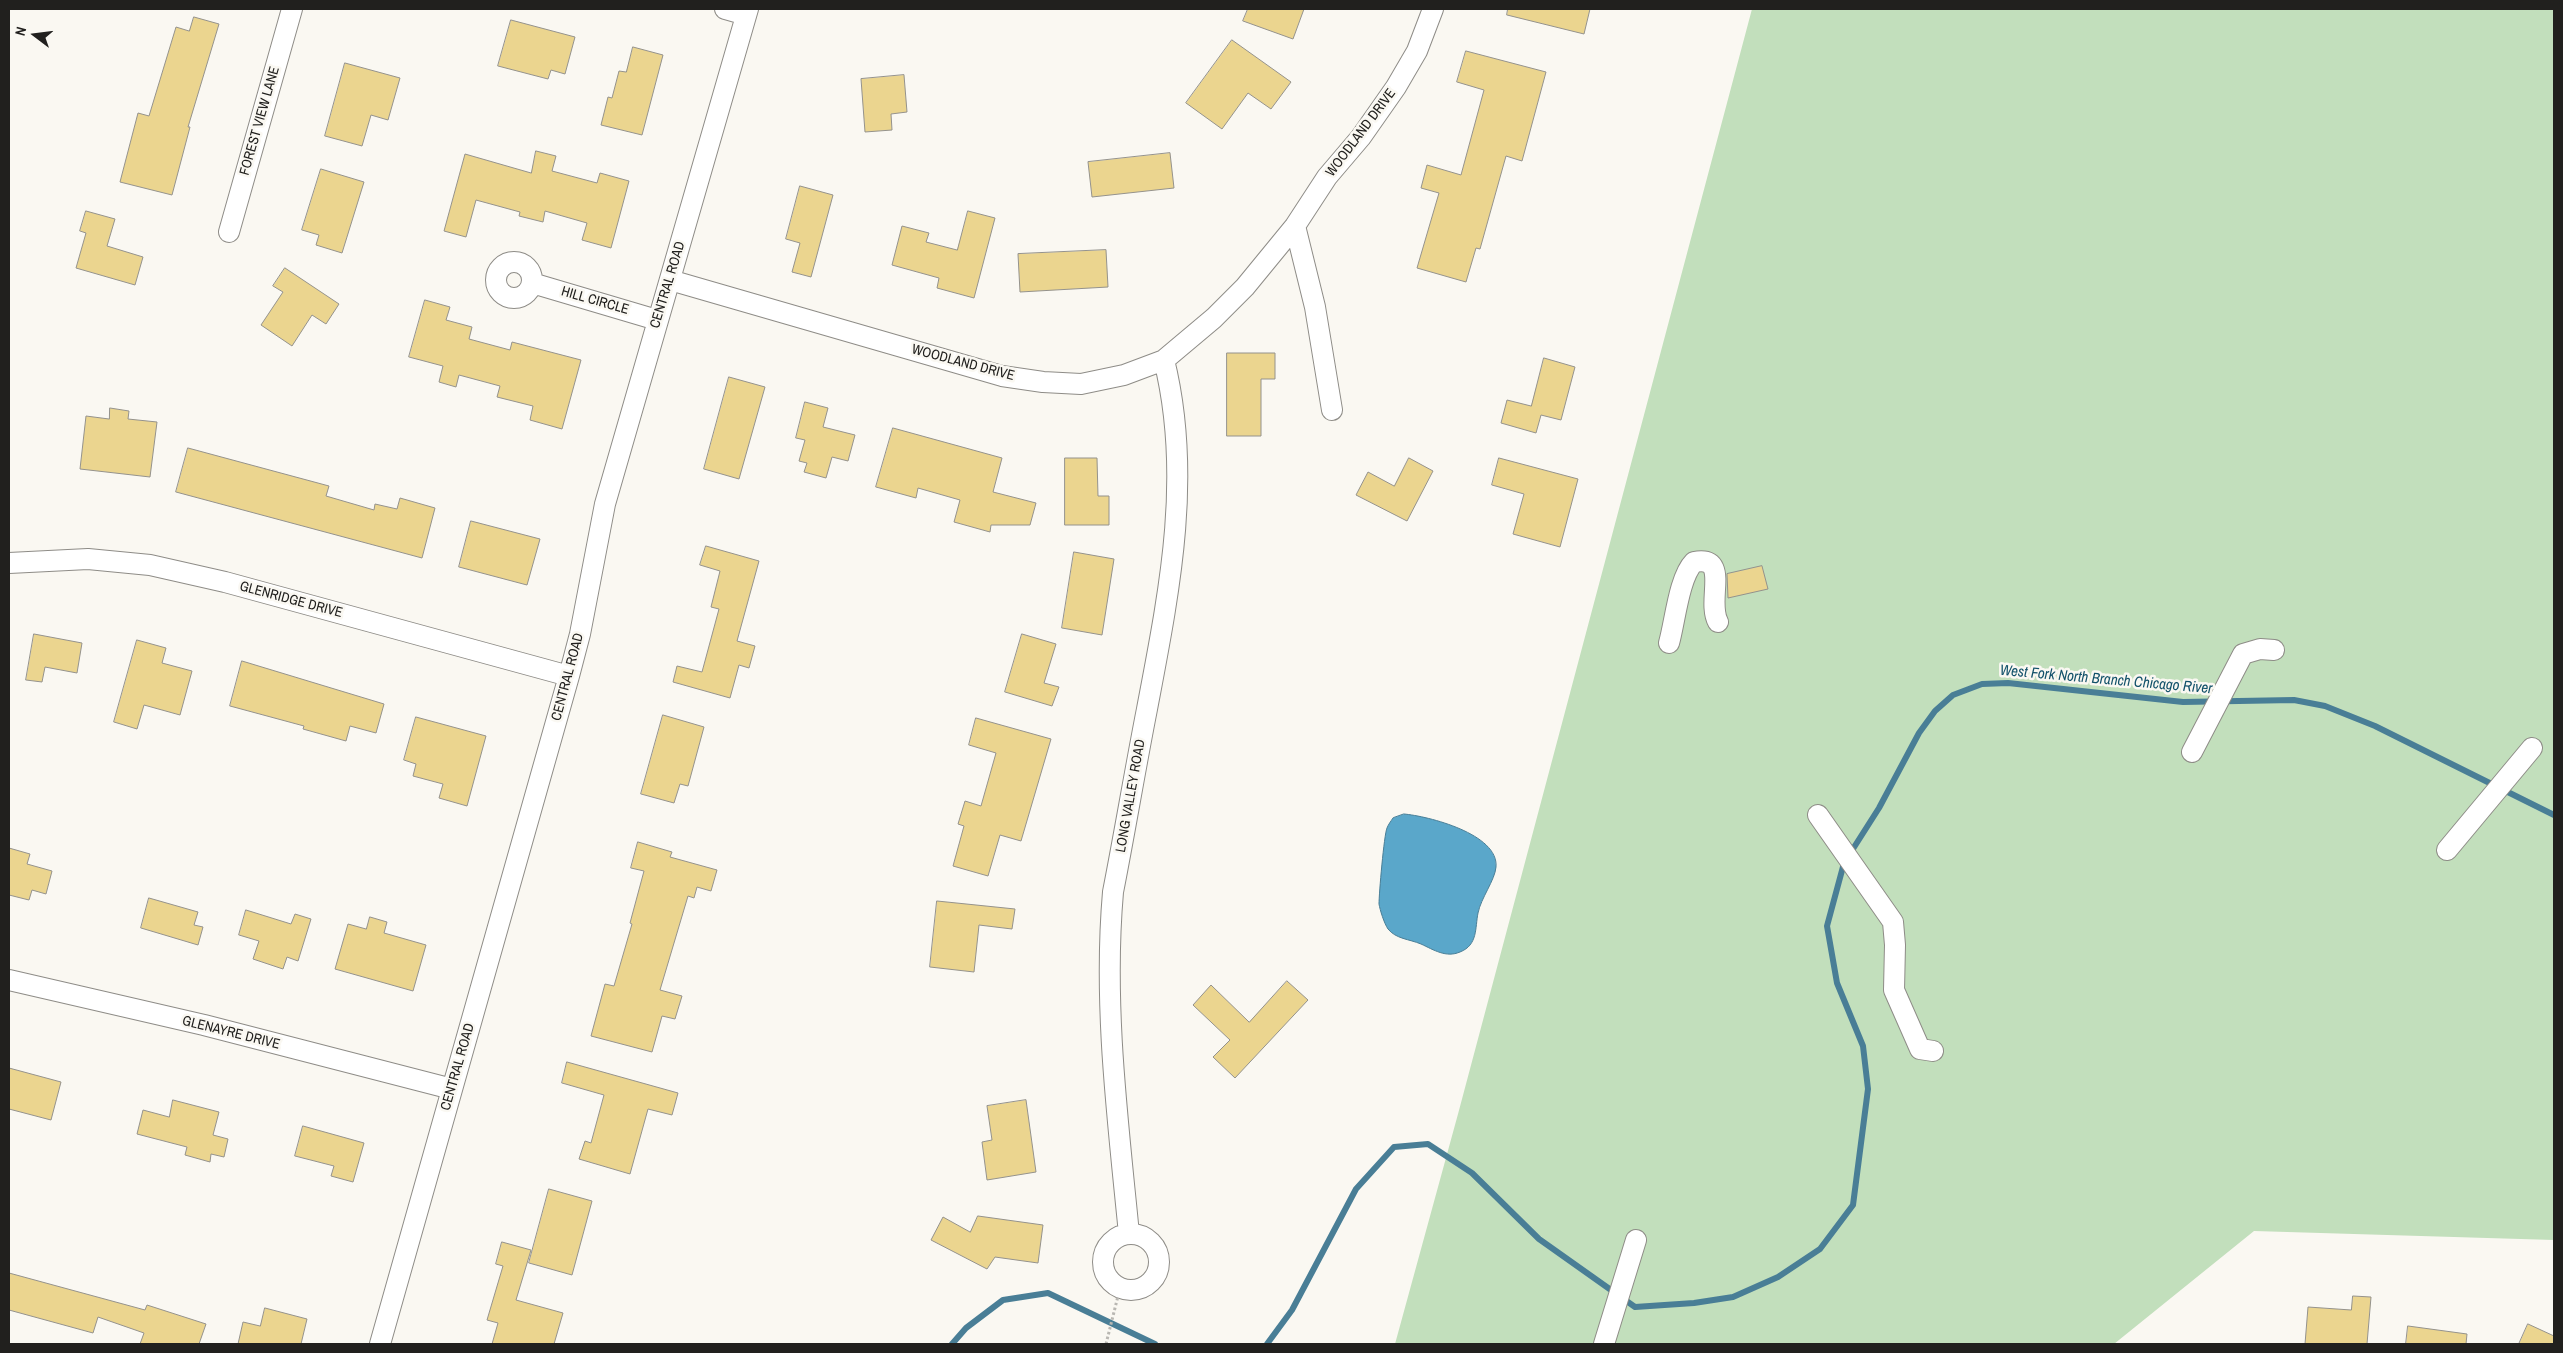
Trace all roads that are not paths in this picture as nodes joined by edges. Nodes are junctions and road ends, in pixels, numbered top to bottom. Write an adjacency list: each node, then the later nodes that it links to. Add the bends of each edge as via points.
1 (292, 9): 6 (street, FOREST VIEW LANE)
2 (725, 9): 4 (street)
3 (1433, 9): 5 (street, WOODLAND DRIVE, via 1417,50 1396,86)
4 (747, 12): 7 (street, CENTRAL ROAD)
5 (1295, 226): 10 (street, WOODLAND DRIVE, via 1245,287); 11 (street, via 1314,307)
6 (229, 232)
7 (670, 280): 9 (street, CENTRAL ROAD); 10 (street, WOODLAND DRIVE, via 1002,376 1081,384 1124,375)
8 (532, 283): 9 (street, HILL CIRCLE)
9 (657, 320): 16 (street, CENTRAL ROAD, via 605,504)
10 (1164, 360): 24 (street, LONG VALLEY ROAD, via 1174,398 1177,453 1175,553 1110,927 1114,1065)
11 (1332, 410)
12 (9, 563): 16 (street, GLENRIDGE DRIVE, via 88,558 150,565 225,582)
13 (1718, 622): 14 (street, via 1713,610 1714,566 1694,562 1684,579)
14 (1669, 643)
15 (2274, 650): 18 (street, via 2243,654)
16 (569, 676): 23 (street, CENTRAL ROAD)
17 (2532, 748): 20 (street)
18 (2192, 752)
19 (1818, 815): 22 (street, via 1893,922 1894,990 1920,1048)
20 (2447, 850)
21 (9, 980): 23 (street, GLENAYRE DRIVE)
22 (1934, 1050)
23 (452, 1088): 26 (street, CENTRAL ROAD)
24 (1129, 1234): 24 (street, via 1146,1239 1157,1253 1158,1262 1152,1279 1146,1285 1118,1296 1106,1275 1103,1257 1112,1241)
25 (1636, 1240): 27 (street)
26 (380, 1344)
27 (1604, 1344)

